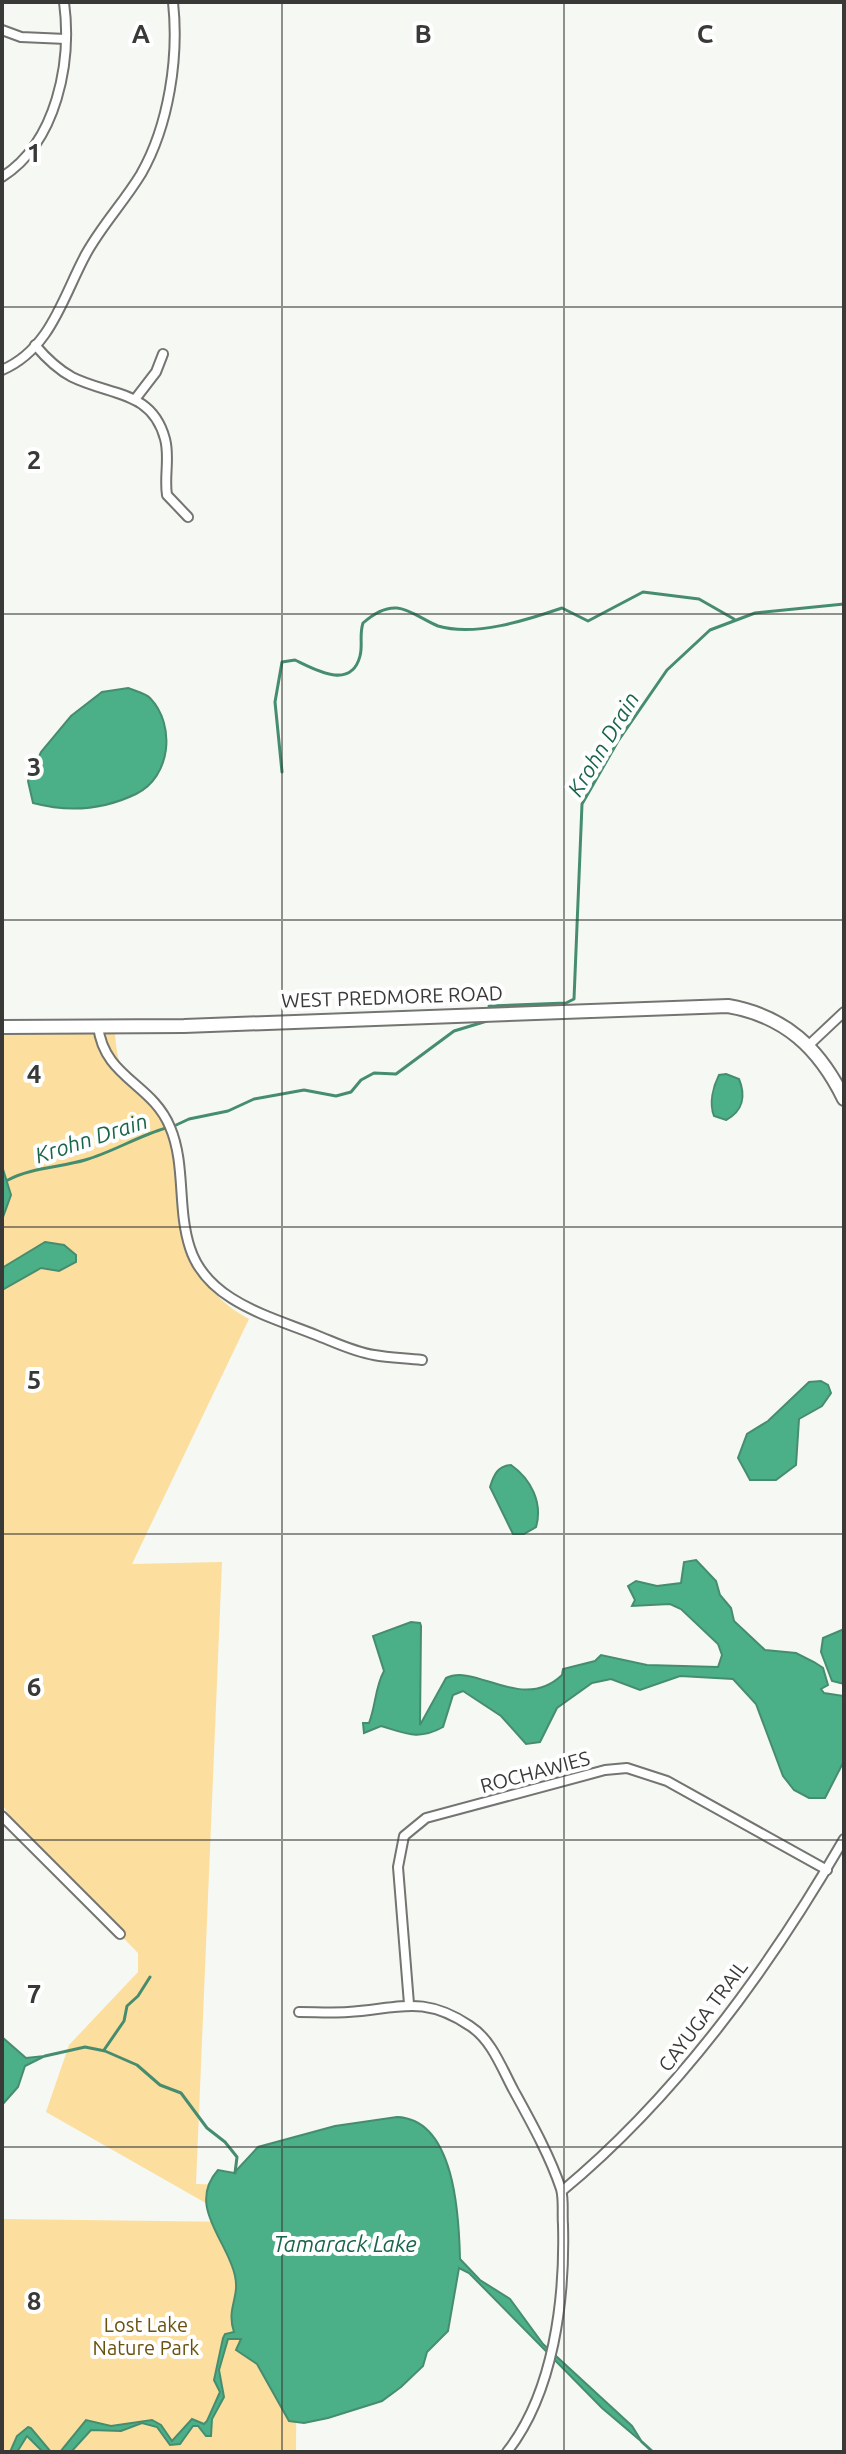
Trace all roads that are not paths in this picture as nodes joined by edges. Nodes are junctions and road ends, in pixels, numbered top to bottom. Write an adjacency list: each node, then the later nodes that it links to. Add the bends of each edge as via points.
1 (64, 2): 4 (street)
2 (173, 2): 6 (street, via 174,57 150,157 94,241 58,317)
3 (2, 30): 4 (street, via 21,37)
4 (66, 39): 5 (street, via 51,115 31,150)
5 (2, 177)
6 (35, 345): 8 (street); 9 (street, via 71,377)
7 (163, 354): 9 (street)
8 (2, 370)
9 (136, 398): 10 (street, via 162,430 167,495)
10 (188, 517)
11 (844, 1012): 14 (street)
12 (98, 1026): 13 (street, WEST PREDMORE ROAD); 14 (street, WEST PREDMORE ROAD, via 728,1006 756,1011); 16 (street, via 100,1047 113,1067 143,1091 170,1126 184,1228 204,1275 239,1304 348,1347)
13 (2, 1027)
14 (810, 1044): 15 (street)
15 (844, 1099)
16 (422, 1360)
17 (2, 1816): 20 (street)
18 (844, 1839): 19 (street, CAYUGA TRAIL)
19 (827, 1870): 21 (street, ROCHAWIES, via 667,1781 627,1768 426,1818 404,1836 398,1867); 23 (street, CAYUGA TRAIL, via 689,2065 601,2158)
20 (120, 1934)
21 (409, 2004): 22 (street); 23 (street, via 473,2027 501,2063)
22 (299, 2012)
23 (562, 2191): 24 (street, via 563,2255 552,2340 524,2425)
24 (507, 2452)

